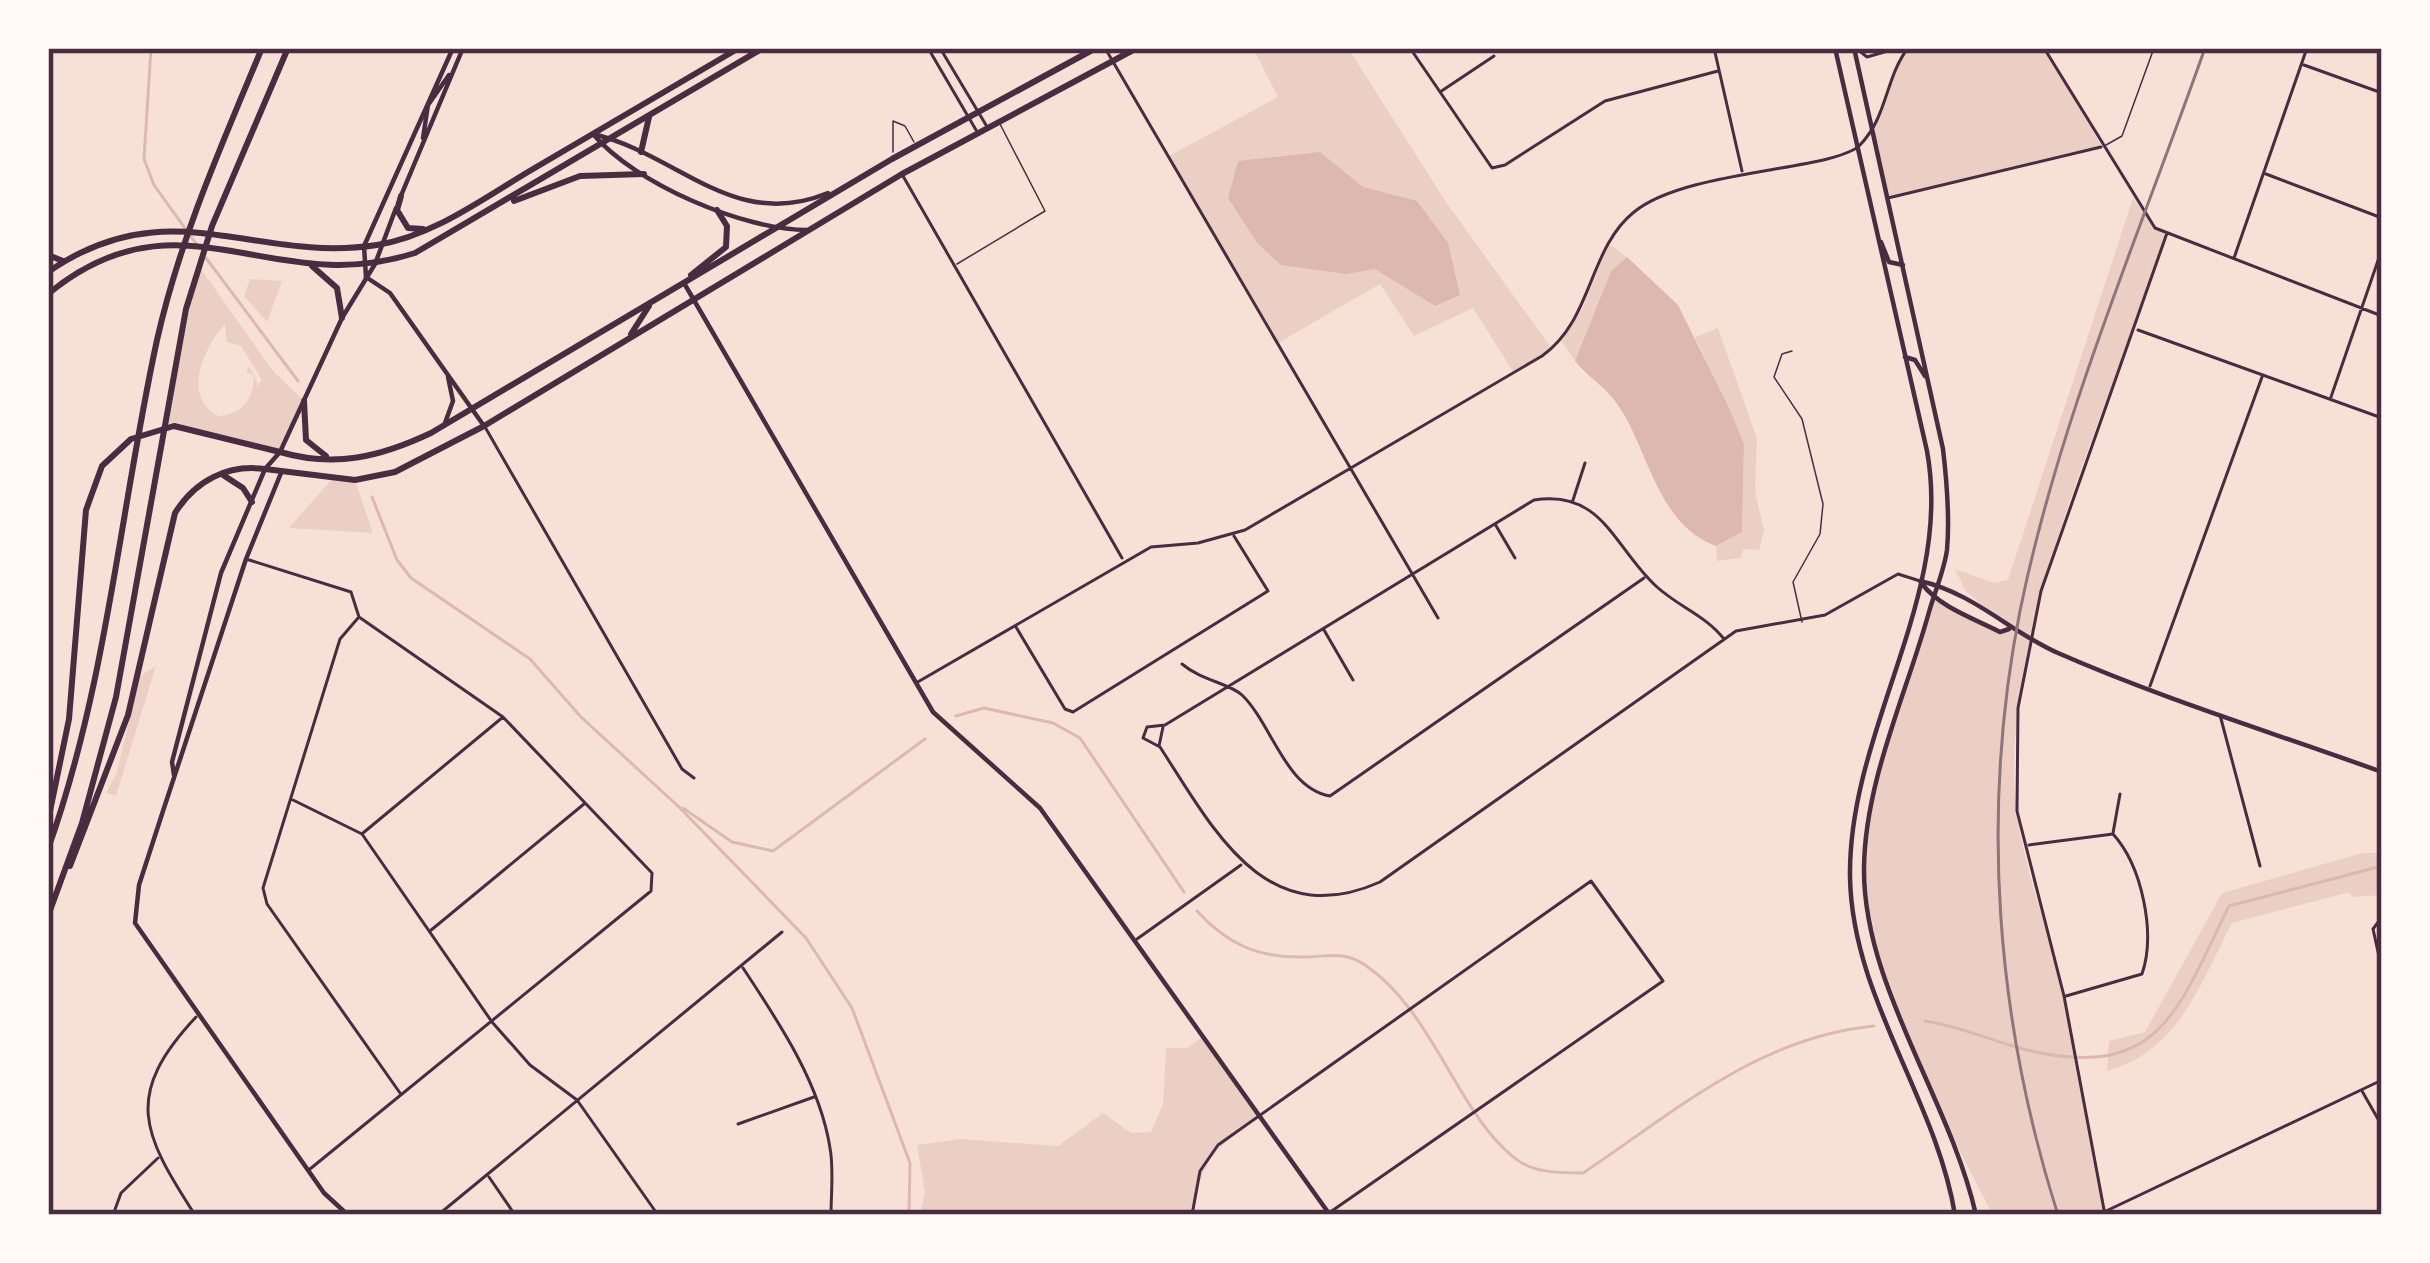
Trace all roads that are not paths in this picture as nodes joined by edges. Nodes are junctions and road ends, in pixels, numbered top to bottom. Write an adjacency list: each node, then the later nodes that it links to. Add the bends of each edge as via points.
1 (262, 48): 139 (main road, via 172,280 94,693)
2 (287, 48): 143 (main road, via 186,309 103,752)
3 (453, 48): 28 (main road)
4 (463, 48): 23 (main road)
5 (741, 48): 24 (main road); 36 (main road)
6 (763, 48): 24 (main road)
7 (928, 48): 30 (street)
8 (940, 48): 29 (street)
9 (1101, 48): 21 (street); 29 (main road)
10 (1137, 48): 21 (main road)
11 (1410, 48): 27 (street)
12 (1714, 48): 25 (street)
13 (1835, 48): 42 (main road)
14 (1855, 48): 15 (street, via 1867,57); 34 (main road)
15 (1898, 48)
16 (1908, 48): 34 (street)
17 (2044, 48): 41 (street)
18 (2154, 48): 41 (lane, via 2122,136)
19 (2307, 48): 22 (street)
20 (1494, 56): 27 (street)
21 (1112, 60): 32 (main road); 97 (street)
22 (2302, 64): 26 (street); 46 (street)
23 (454, 70): 28 (main road); 38 (main road)
24 (727, 70): 31 (main road)
25 (1718, 70): 27 (street, via 1605,101 1492,168); 45 (street)
26 (2382, 93)
27 (1438, 94)
28 (428, 106): 38 (main road); 61 (main road)
29 (977, 110): 30 (main road); 33 (street)
30 (968, 116): 35 (street); 40 (main road)
31 (649, 117): 37 (main road); 43 (main road)
32 (999, 121): 33 (main road); 70 (lane, via 1045,211)
33 (987, 127): 35 (main road)
34 (1871, 131): 42 (street); 51 (main road)
35 (977, 132): 48 (main road)
36 (593, 134): 37 (main road); 39 (main road); 56 (main road)
37 (612, 138): 39 (main road); 43 (main road)
38 (423, 144): 50 (main road)
39 (602, 145): 47 (main road); 52 (main road)
40 (916, 146): 44 (main road); 44 (lane, via 892,121)
41 (2102, 146): 51 (street); 59 (street)
42 (1856, 149): 45 (street); 55 (main road)
43 (640, 152): 49 (main road, via 767,206)
44 (892, 159): 49 (main road)
45 (1743, 172): 97 (street, via 1648,201 1614,235 1582,309 1552,350)
46 (2264, 173): 54 (street); 64 (street)
47 (644, 174): 52 (main road, via 580,176); 53 (main road)
48 (902, 174): 58 (main road); 70 (street)
49 (848, 185): 57 (main road)
50 (400, 196): 56 (main road, via 408,228); 60 (main road)
51 (1886, 198): 69 (main road)
52 (505, 205): 67 (main road, via 415,254)
53 (717, 210): 57 (main road); 73 (main road, via 727,226 726,248)
54 (2382, 218)
55 (1874, 220): 69 (main road, via 1889,262); 83 (main road)
56 (427, 230): 60 (main road)
57 (776, 230): 58 (main road); 73 (main road)
58 (812, 230): 75 (main road)
59 (2167, 233): 64 (street); 80 (street)
60 (379, 245): 61 (main road); 67 (main road)
61 (364, 246): 65 (main road, via 179,230 110,238); 68 (main road)
62 (2382, 249): 77 (street)
63 (48, 255): 65 (main road)
64 (2234, 260): 77 (street)
65 (63, 261): 71 (main road)
66 (309, 264): 68 (main road); 74 (main road, via 146,244 88,263); 79 (main road, via 337,288)
67 (375, 264): 68 (main road); 72 (main road)
68 (361, 265): 72 (main road)
69 (1903, 265): 86 (main road)
70 (953, 266): 106 (street)
71 (48, 272)
72 (366, 277): 79 (main road); 84 (main road, via 390,293)
73 (682, 284): 75 (main road); 76 (main road)
74 (48, 294)
75 (694, 301): 81 (main road); 122 (main road)
76 (649, 306): 81 (main road); 89 (main road)
77 (2362, 308): 78 (street); 87 (street)
78 (2382, 316)
79 (342, 318): 88 (main road)
80 (2136, 329): 85 (street); 119 (street)
81 (629, 337): 91 (main road)
82 (1792, 351): 114 (lane, via 1782,354 1774,377 1802,419 1823,504 1820,535 1793,582)
83 (1905, 357): 86 (main road); 109 (main road, via 1933,481 1933,532)
84 (447, 371): 89 (main road); 92 (main road, via 453,401)
85 (2262, 377): 87 (street); 124 (street)
86 (1928, 380): 110 (main road, via 1949,502)
87 (2331, 399): 90 (street)
88 (304, 401): 93 (main road); 94 (main road, via 306,440)
89 (474, 410): 91 (main road); 92 (main road)
90 (2382, 418)
91 (484, 425): 99 (main road, via 394,472 355,480); 131 (street)
92 (443, 427): 94 (main road, via 391,452)
93 (280, 452): 94 (main road); 96 (main road); 99 (main road); 135 (main road, via 174,426 131,440 102,466 86,510 70,719)
94 (335, 460)
95 (1585, 463): 100 (street)
96 (265, 469): 98 (main road); 99 (main road); 101 (main road)
97 (1350, 470): 103 (street); 107 (street)
98 (220, 473): 101 (main road); 143 (main road, via 175,513 128,715)
99 (281, 473): 104 (main road)
100 (1573, 500): 102 (street, via 1534,500); 108 (street, via 1604,519)
101 (252, 502): 130 (main road, via 218,586)
102 (1494, 523): 105 (street); 107 (street)
103 (1234, 536): 106 (street, via 1151,547); 115 (street, via 1268,591 1073,712)
104 (246, 559): 112 (street, via 351,592); 130 (main road)
105 (1515, 559)
106 (1123, 561): 115 (street)
107 (1412, 573): 113 (street); 116 (street)
108 (1645, 577): 118 (street); 123 (street, via 1330,796 1305,785 1240,692)
109 (1920, 581): 110 (main road); 111 (main road); 114 (street, via 1898,574 1880,580); 173 (main road, via 1855,800 1850,878 1862,962 1945,1169)
110 (1938, 585): 111 (main road); 117 (main road)
111 (1933, 598): 117 (main road, via 2000,632); 174 (main road, via 1870,802 1864,874 1879,960 1961,1154)
112 (358, 617): 126 (street); 133 (street, via 340,639)
113 (1438, 618)
114 (1802, 622): 118 (street)
115 (1015, 625): 122 (street)
116 (1323, 628): 121 (street); 123 (street)
117 (2009, 629): 119 (main road)
118 (1724, 639): 140 (street, via 1380,882 1308,896 1268,884)
119 (2030, 641): 124 (main road); 138 (street, via 2014,777)
120 (1182, 664): 123 (street)
121 (1353, 680)
122 (914, 683): 146 (main road, via 953,736 1040,808)
123 (1226, 688): 127 (street)
124 (2149, 688): 125 (main road)
125 (2219, 713): 129 (main road); 141 (street)
126 (503, 717): 134 (street); 136 (street)
127 (1165, 725): 128 (street); 128 (street, via 1145,730 1144,742)
128 (1160, 747): 140 (street)
129 (2382, 772)
130 (175, 775): 150 (main road, via 135,922)
131 (694, 778)
132 (2120, 794): 137 (street)
133 (293, 800): 136 (street); 154 (street, via 262,888 267,904)
134 (584, 804): 144 (street); 151 (street, via 652,873 651,891)
135 (48, 820)
136 (362, 834): 144 (street)
137 (2113, 834): 138 (street); 149 (street, via 2129,852 2150,952 2142,974)
138 (2027, 846): 149 (street)
139 (48, 849)
140 (1243, 864): 146 (street)
141 (2260, 866)
142 (2382, 917): 148 (street, via 2373,929)
143 (48, 918)
144 (428, 932): 151 (street)
145 (782, 932): 147 (street)
146 (1134, 941): 157 (main road)
147 (741, 966): 155 (street); 156 (street)
148 (2382, 970)
149 (2064, 996): 164 (street)
150 (199, 1013): 160 (street, via 162,1054 151,1082 148,1120); 161 (main road)
151 (492, 1022): 154 (street); 156 (street)
152 (2382, 1079): 153 (street)
153 (2362, 1089): 159 (street); 164 (street)
154 (401, 1095): 161 (street)
155 (814, 1097): 158 (street); 171 (street, via 830,1148)
156 (577, 1100): 162 (street); 170 (street)
157 (1259, 1118): 163 (main road); 163 (street, via 1592,881 1663,981); 172 (street, via 1214,1150 1200,1171)
158 (738, 1124)
159 (2382, 1126)
160 (158, 1158): 165 (street, via 122,1193); 166 (street)
161 (309, 1171): 167 (main road)
162 (487, 1175): 168 (street); 169 (street)
163 (1328, 1214)
164 (2103, 1214): 175 (street)
165 (112, 1215)
166 (195, 1215)
167 (348, 1215)
168 (438, 1215)
169 (515, 1215)
170 (658, 1215)
171 (831, 1215)
172 (1192, 1215)
173 (1955, 1215)
174 (1976, 1215)
175 (2081, 1215)

